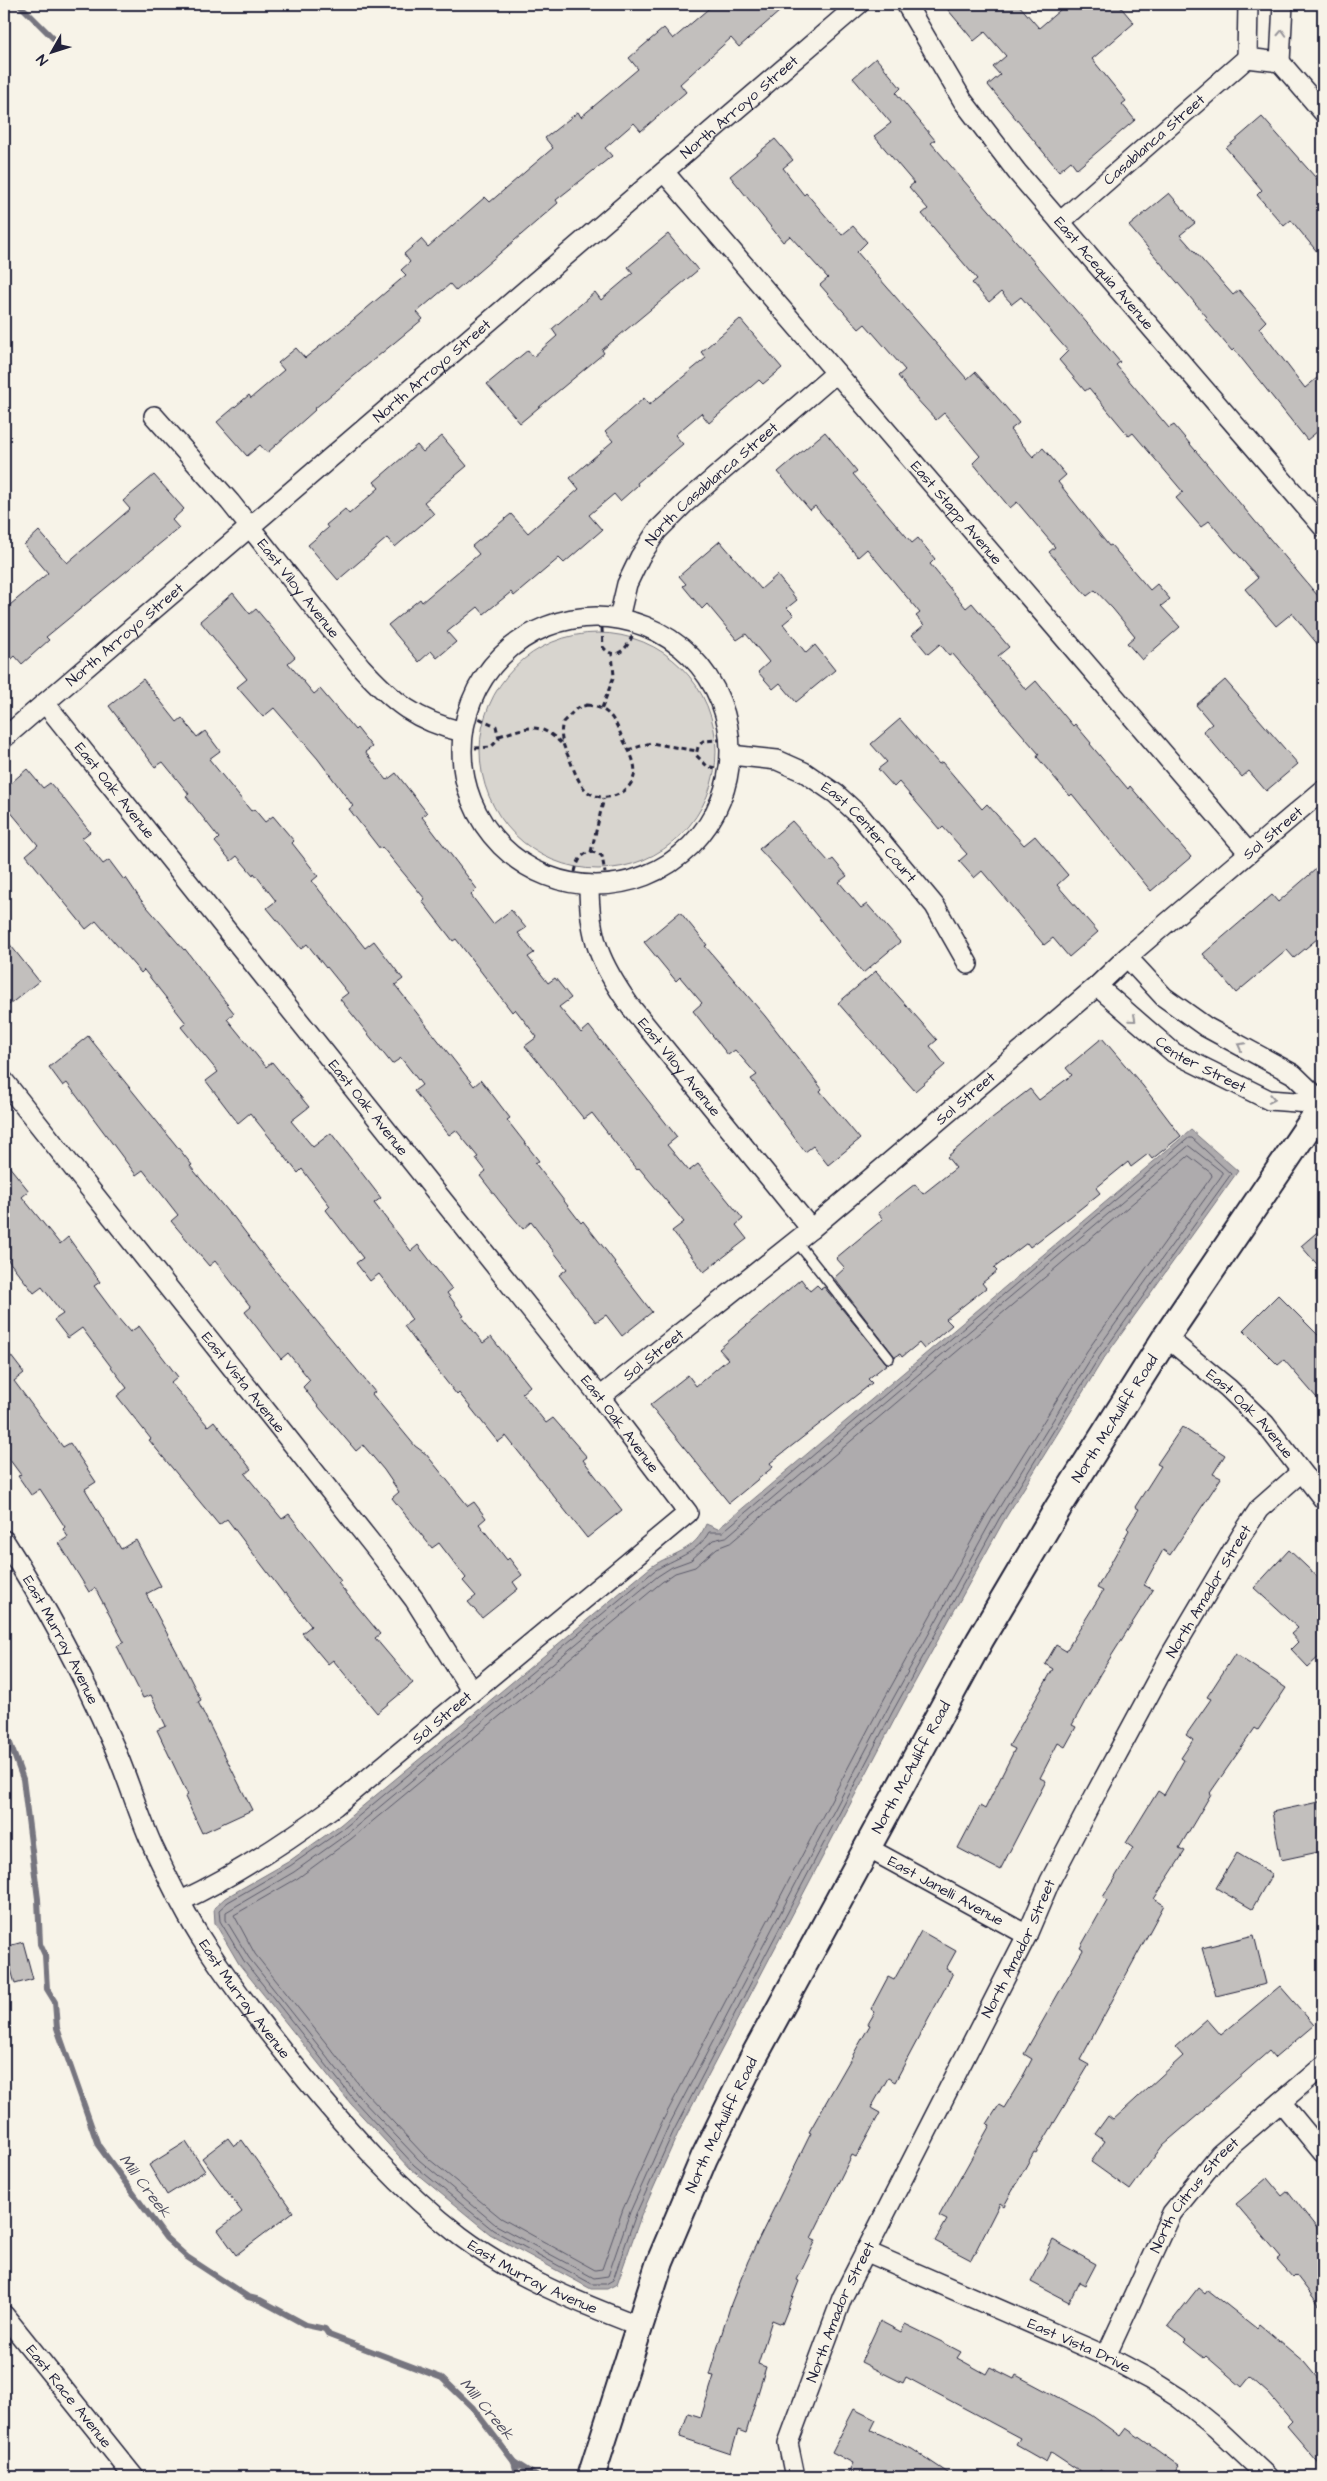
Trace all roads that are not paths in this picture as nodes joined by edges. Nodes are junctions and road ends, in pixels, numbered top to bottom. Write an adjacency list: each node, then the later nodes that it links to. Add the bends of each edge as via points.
1 (859, 4): 7 (street, North Arroyo Street)
2 (906, 4): 8 (street, East Acequia Avenue, via 972,114)
3 (1248, 4): 5 (street)
4 (1283, 4): 5 (street, one-way to 4)
5 (1263, 60): 6 (street); 8 (street, Casablanca Street)
6 (1323, 112)
7 (664, 172): 9 (street, East Stapp Avenue); 11 (street, North Arroyo Street)
8 (1060, 222): 12 (street, East Acequia Avenue)
9 (836, 373): 13 (street, North Casablanca Street, via 657,531 627,584); 19 (street, East Stapp Avenue)
10 (154, 416): 11 (street, East Viloy Avenue)
11 (251, 527): 14 (street, North Arroyo Street); 15 (street, East Viloy Avenue, via 381,688 423,720)
12 (1323, 528)
13 (619, 620): 15 (street, via 573,618 532,631 497,658 473,694); 17 (street, via 654,629 686,651 711,680 726,716)
14 (45, 703): 16 (street, North Arroyo Street); 30 (street, East Oak Avenue)
15 (463, 732): 20 (street, via 464,779 485,826 507,852 543,875)
16 (4, 738)
17 (731, 755): 20 (street, via 722,798 701,836 668,865 628,882); 22 (street, East Center Court, via 777,760 804,772 836,794 860,816 935,906)
18 (1323, 790): 19 (street, Sol Street)
19 (1249, 853): 21 (street, Sol Street)
20 (589, 885): 26 (street, East Viloy Avenue, via 590,926 611,979)
21 (1127, 957): 23 (street, Sol Street); 25 (street, one-way to 21, via 1293,1074 1206,1027 1164,997)
22 (968, 964)
23 (1097, 986): 25 (street, Center Street, one-way to 25, via 1174,1053 1269,1100); 26 (street, Sol Street)
24 (4, 1081): 35 (street, East Vista Avenue, via 376,1548 414,1599)
25 (1323, 1104): 28 (street, North McAuliff Road)
26 (811, 1229): 27 (street, Sol Street)
27 (796, 1241): 29 (lane); 30 (street, Sol Street)
28 (1166, 1337): 31 (street, East Oak Avenue, via 1228,1388 1265,1424); 36 (street, North McAuliff Road, via 1043,1532)
29 (889, 1358)
30 (600, 1397): 33 (street, East Oak Avenue)
31 (1301, 1472): 32 (street, East Oak Avenue); 38 (street, North Amador Street, via 1259,1509 1241,1536 1094,1797 1050,1881)
32 (1323, 1499)
33 (688, 1513): 35 (street, Sol Street)
34 (4, 1540): 37 (street, East Murray Avenue, via 87,1689 112,1742 153,1847)
35 (472, 1692): 37 (street, Sol Street, via 373,1776 288,1841)
36 (866, 1847): 38 (street, East Janelli Avenue); 44 (street, North McAuliff Road, via 752,2060 704,2158 660,2262)
37 (181, 1901): 44 (street, East Murray Avenue, via 204,1944 242,1999 338,2118 387,2172 462,2238 548,2288)
38 (1027, 1935): 42 (street, North Amador Street)
39 (1323, 2066): 40 (street, North Citrus Street)
40 (1281, 2102): 41 (street); 45 (street, North Citrus Street, via 1220,2154 1172,2213)
41 (1323, 2153)
42 (865, 2251): 45 (street, East Vista Drive); 48 (street, North Amador Street, via 842,2298 788,2443)
43 (4, 2315): 46 (street, East Race Avenue)
44 (638, 2325): 47 (street, North McAuliff Road)
45 (1106, 2356): 49 (street, East Vista Drive, via 1179,2398)
46 (134, 2477)
47 (591, 2477)
48 (795, 2477)
49 (1268, 2477)

